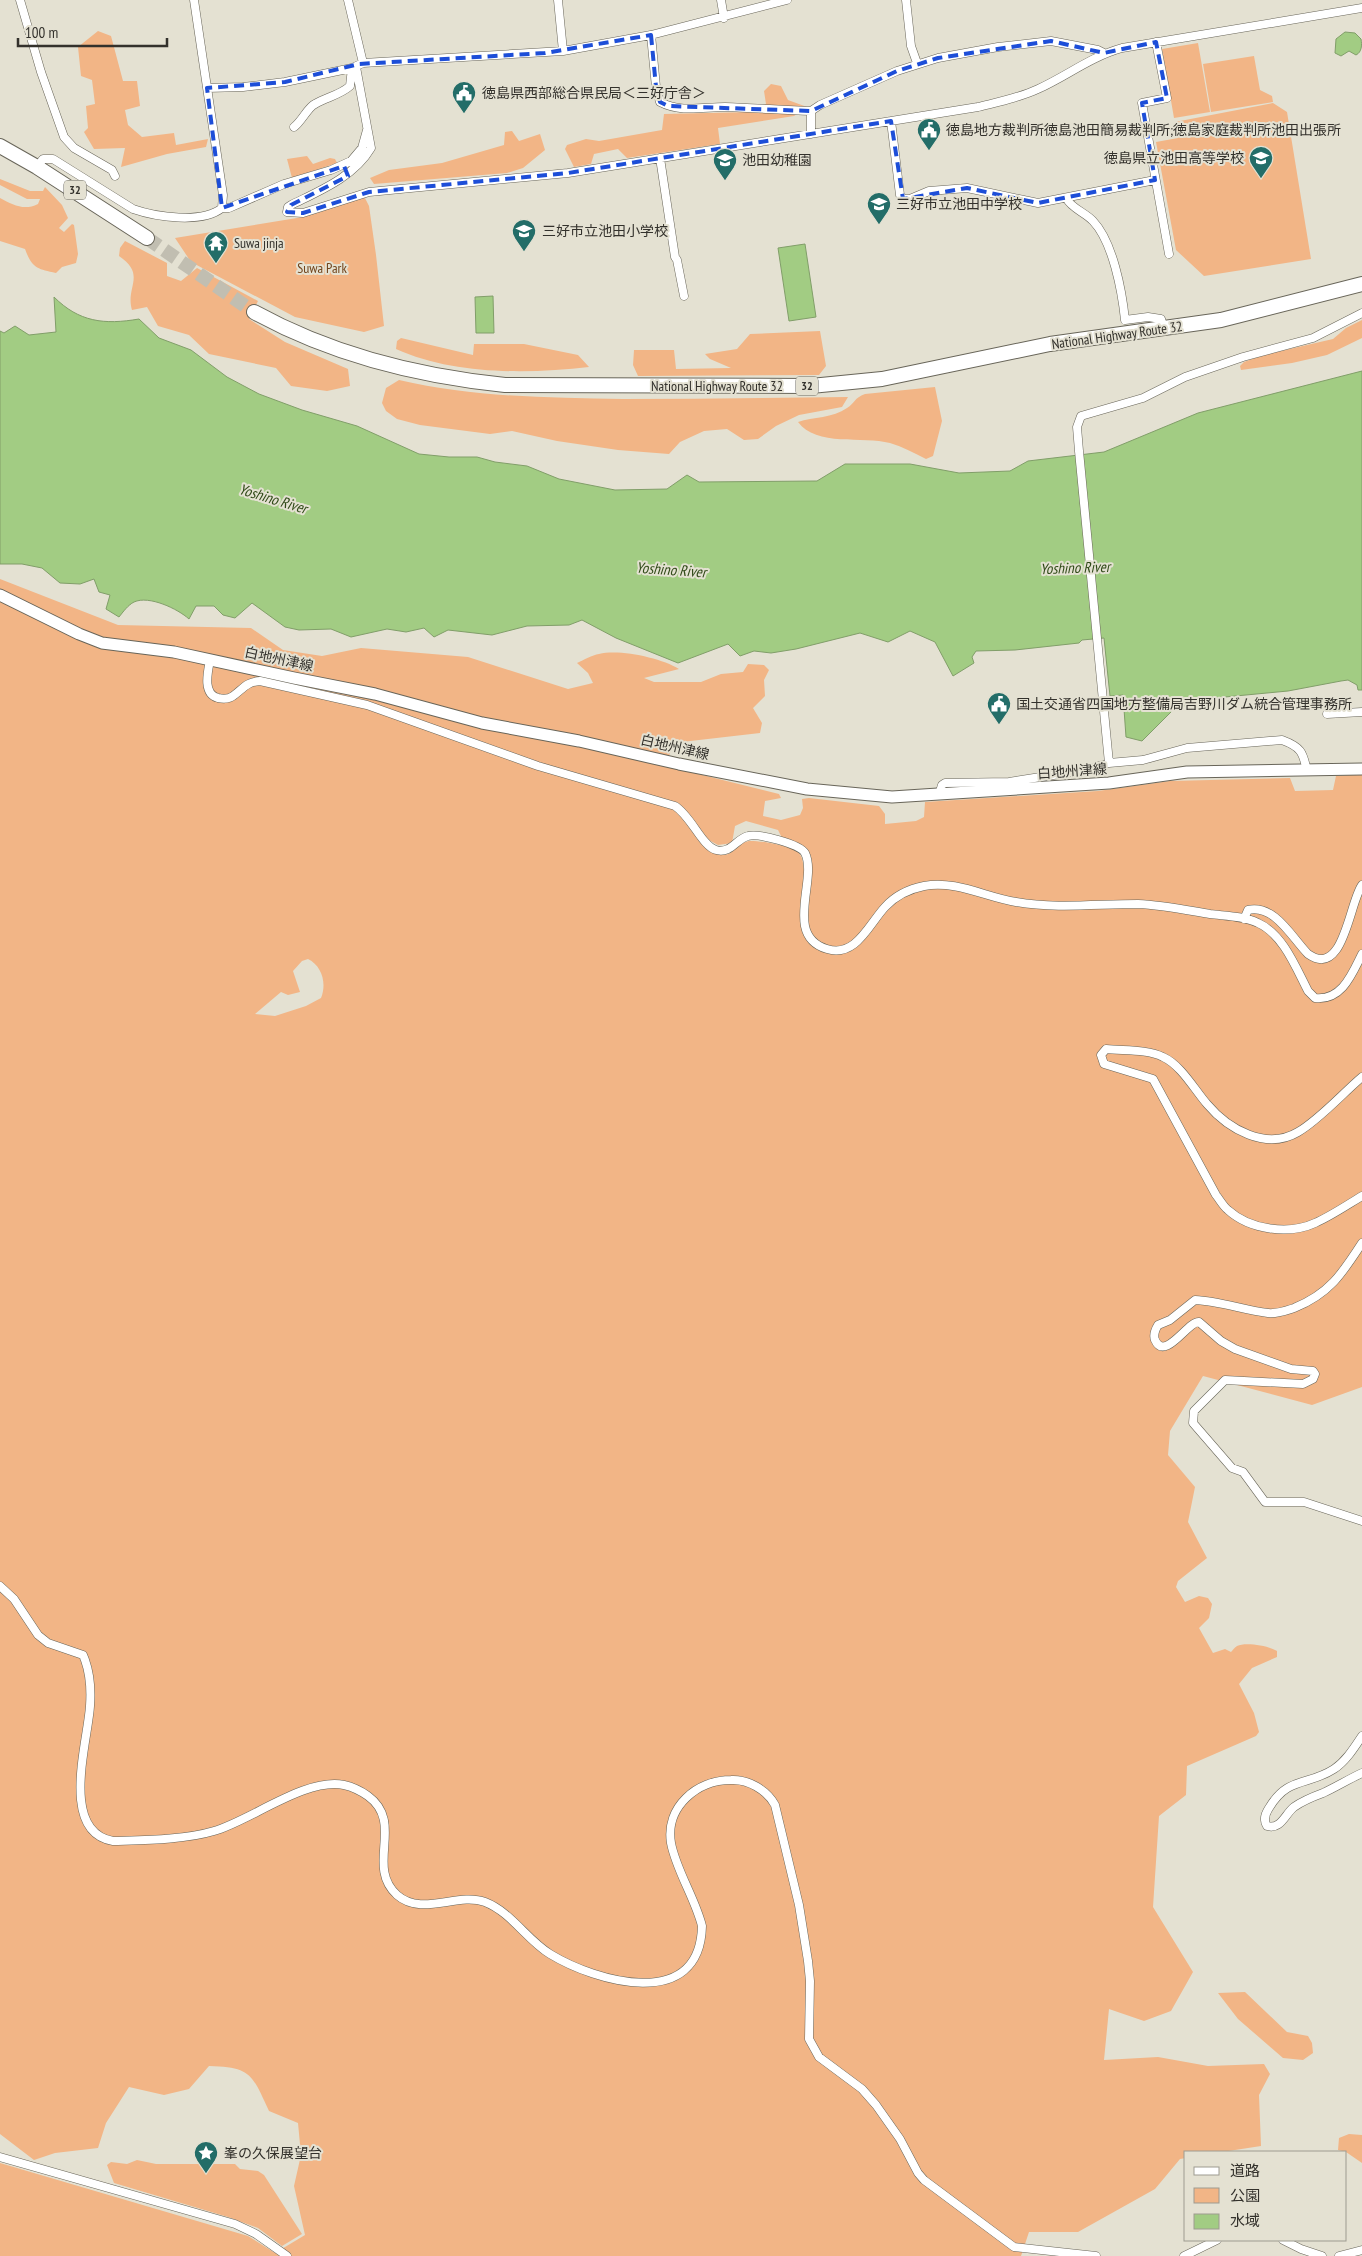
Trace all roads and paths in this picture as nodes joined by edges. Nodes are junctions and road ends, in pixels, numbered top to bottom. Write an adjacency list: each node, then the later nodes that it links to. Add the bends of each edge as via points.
1 (20, 0): 25 (street, via 64,137 74,148 112,170)
2 (194, 0): 16 (street)
3 (348, 0): 15 (street)
4 (558, 0): 12 (street)
5 (721, 0): 9 (street)
6 (787, 0): 9 (street)
7 (906, 0): 14 (street, via 911,46)
8 (1362, 8): 11 (street)
9 (724, 18): 10 (street)
10 (650, 35): 12 (street); 17 (street, via 656,87 660,102 668,106 685,110 723,107)
11 (1156, 42): 13 (street); 26 (street, via 1166,98 1142,102)
12 (564, 51): 15 (street)
13 (1104, 53): 14 (street, via 1051,41 998,47); 18 (street, via 1038,89 1006,100)
14 (917, 63): 17 (street)
15 (357, 66): 16 (street, via 284,82); 19 (street, via 348,88 313,104 305,118); 20 (street)
16 (207, 88): 28 (street, via 223,195)
17 (811, 112): 21 (street)
18 (891, 121): 21 (street); 27 (street, via 900,196 903,199 967,188 1038,203)
19 (294, 127)
20 (367, 130): 23 (street, via 371,148 366,157 338,181 288,207 287,212 303,214 374,192 551,175); 28 (street, via 362,148 351,161)
21 (811, 134): 23 (street)
22 (0, 146): 24 (highway, 32)
23 (660, 158): 32 (street, via 674,257)
24 (38, 167): 28 (street, via 43,159 53,159 146,214 170,217 206,215); 29 (highway, 32)
25 (115, 176)
26 (1155, 180): 27 (street); 30 (street)
27 (1067, 199): 35 (street, via 1094,222 1106,242 1123,300 1125,320 1161,319)
28 (222, 208)
29 (147, 238)
30 (1169, 254)
31 (1362, 284): 35 (highway, National Highway Route 32 / 32, via 1221,320)
32 (684, 296)
33 (254, 312): 35 (highway, National Highway Route 32 / 32, via 306,339 377,362 461,381 505,385 820,385 882,379 1050,344)
34 (1362, 313): 40 (street, via 1313,338 1184,377 1143,398 1084,414 1078,420)
35 (1164, 328)
36 (0, 595): 37 (main road, 白地州津線, via 102,642)
37 (210, 660): 43 (main road, 白地州津線, via 375,694 482,724 579,741 783,786 877,796); 45 (street, via 208,688 220,699 233,696 250,682 260,682 367,705 538,766 674,806 687,816 705,842 715,850 727,850 752,835 799,847 804,852 808,867 805,925 809,935 826,949 837,951 859,941 890,902 908,891 925,886 967,888 1014,902 1159,905)
38 (1362, 712): 39 (street)
39 (1327, 714)
40 (1109, 763): 42 (street, via 1144,760 1187,748 1282,740 1297,746); 43 (street, via 1009,782 945,783)
41 (1362, 769): 42 (main road, 白地州津線)
42 (1307, 771): 43 (main road, 白地州津線, via 1187,772 1109,783)
43 (939, 795)
44 (1362, 885): 45 (street, via 1356,893 1342,941 1336,952 1322,959 1308,954 1275,916 1253,909 1248,910)
45 (1244, 919): 46 (street, via 1258,922 1275,934 1315,998 1328,997 1346,985)
46 (1362, 954)
47 (1362, 1077): 48 (street, via 1299,1132 1280,1138 1263,1138 1244,1134 1228,1124 1176,1066 1160,1055 1106,1049 1101,1055 1104,1064 1153,1079 1216,1195 1228,1210 1252,1224 1282,1230 1300,1228 1314,1224)
48 (1362, 1196)
49 (1362, 1243): 50 (street, via 1342,1275 1307,1303 1269,1314 1195,1300 1170,1320 1158,1325 1154,1339 1165,1346 1174,1343 1189,1326 1199,1322 1235,1349 1290,1369 1313,1371 1313,1379 1303,1384 1225,1380 1194,1411 1193,1424 1232,1468 1243,1472 1265,1502 1304,1502)
50 (1362, 1521)
51 (0, 1586): 59 (street, via 14,1599 38,1635 85,1660 90,1706 82,1755 81,1796 87,1824 97,1836 113,1841 213,1832 286,1797 325,1786 344,1785 362,1792 382,1811 386,1833 384,1870 388,1884 398,1895 416,1904 468,1898 484,1902 495,1907 563,1962 611,1979 642,1983 666,1981 680,1974 696,1953 702,1938 702,1926 671,1844 672,1825 679,1804 695,1790 719,1781 733,1780 761,1789 775,1805 799,1906 810,1981 809,2039 820,2057 862,2089 876,2105 924,2180 1014,2247)
52 (1362, 1736): 53 (street, via 1335,1768 1282,1790 1266,1813 1265,1822 1273,1828 1278,1826 1291,1809 1304,1800)
53 (1362, 1773)
54 (0, 2157): 58 (street, via 235,2224)
55 (1215, 2241): 60 (street)
56 (1285, 2241): 61 (street)
57 (1362, 2250): 62 (street)
58 (287, 2256)
59 (1096, 2256)
60 (1184, 2256)
61 (1322, 2256)
62 (1339, 2256)

